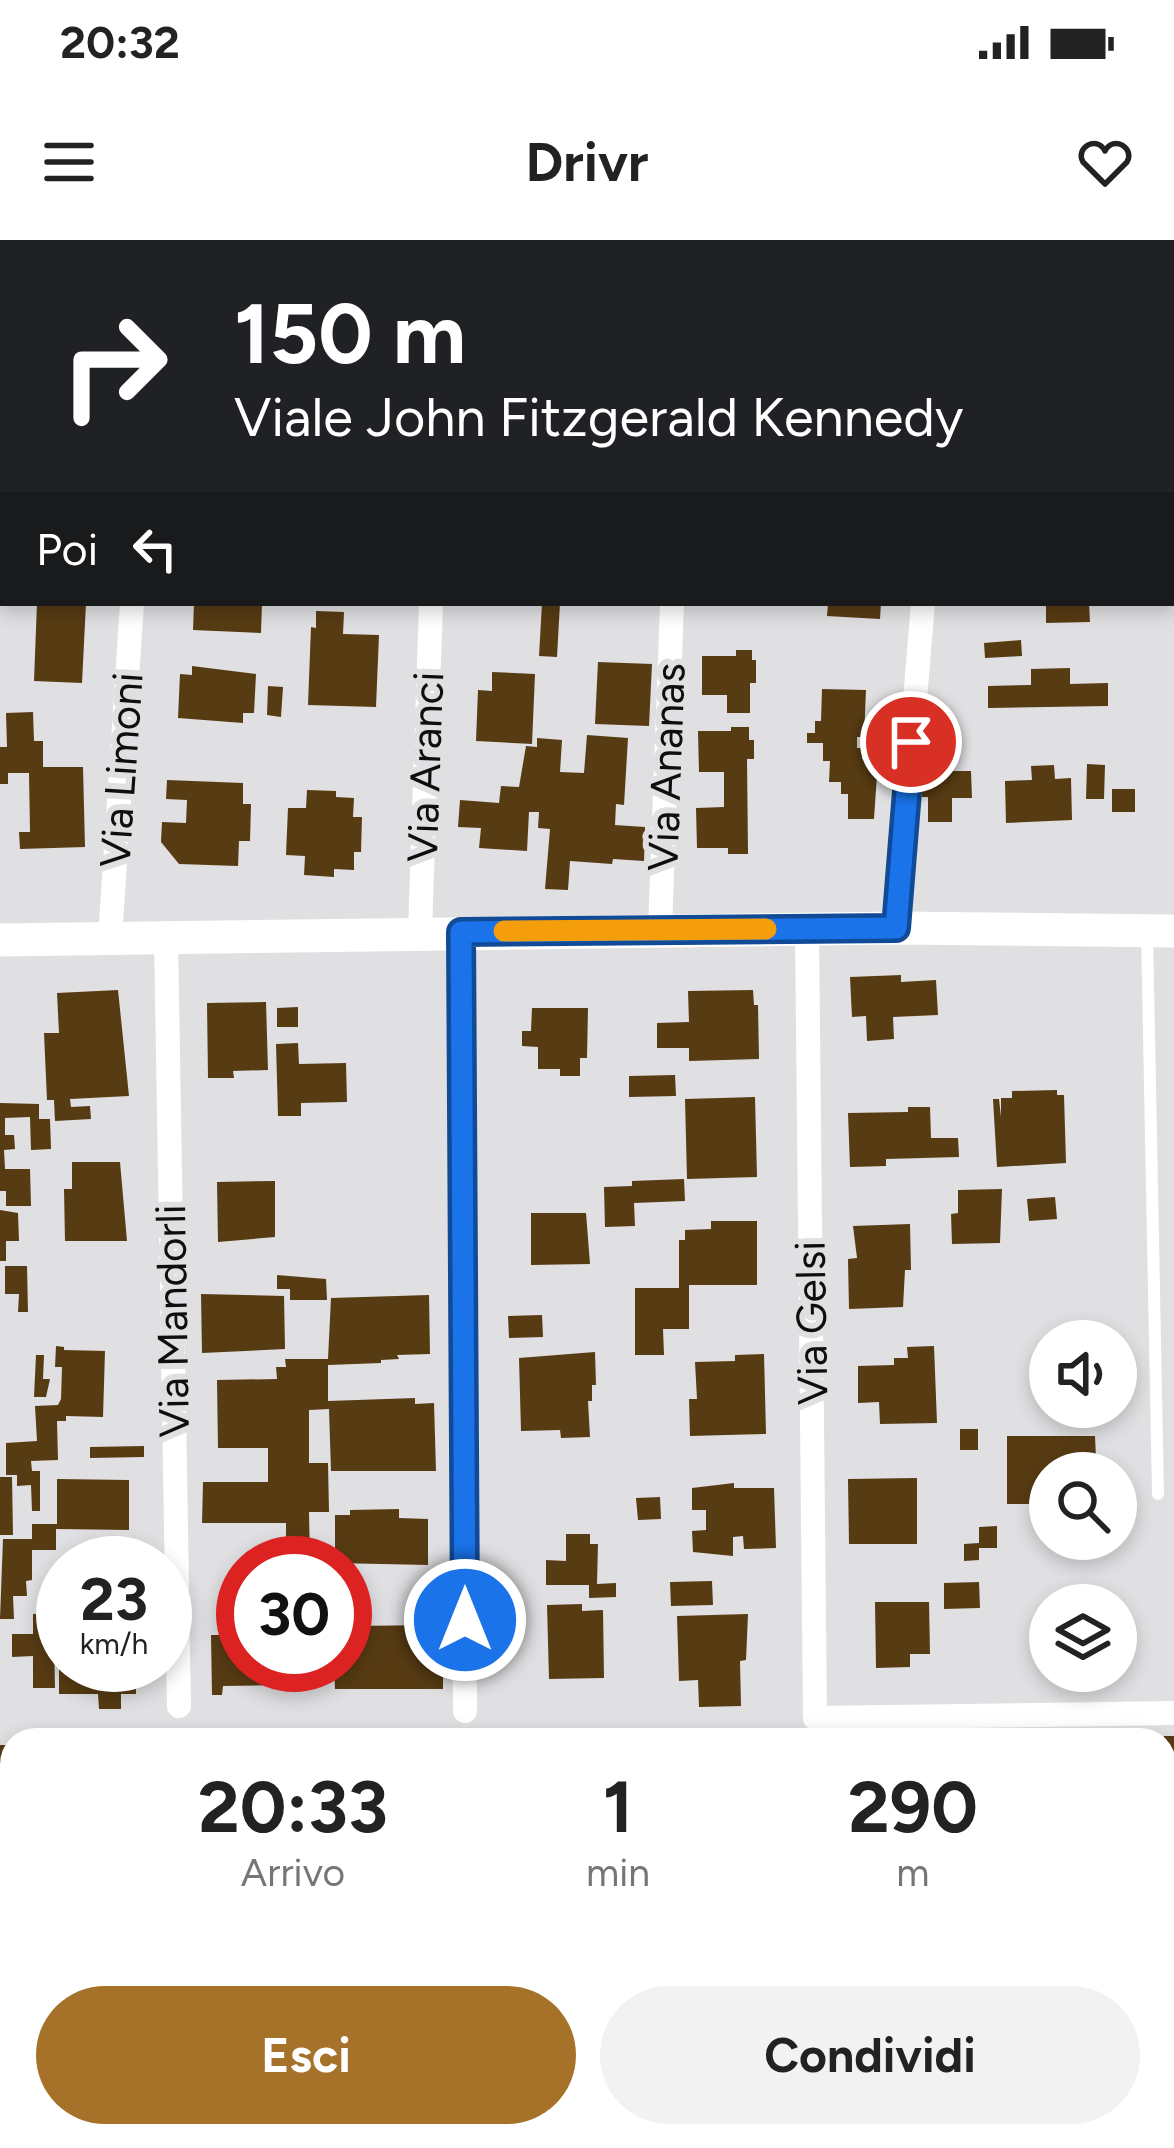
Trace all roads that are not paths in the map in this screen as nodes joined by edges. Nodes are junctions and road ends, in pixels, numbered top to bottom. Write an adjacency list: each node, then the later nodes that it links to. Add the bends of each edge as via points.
1 (132, 606): 12 (street, Via Limoni)
2 (431, 606): 9 (street, Via Aranci)
3 (672, 606): 7 (street, Via Ananas)
4 (923, 606): 5 (street)
5 (896, 928): 6 (street); 8 (street)
6 (807, 929): 7 (street); 17 (street, Via Gelsi, via 814,1718)
7 (660, 930): 10 (street)
8 (1161, 931): 14 (lane)
9 (420, 932): 10 (street); 11 (street)
10 (461, 932): 16 (street)
11 (166, 936): 12 (street); 15 (street, Via Mandorli)
12 (110, 938): 13 (street)
13 (0, 940)
14 (1158, 1494)
15 (179, 1706)
16 (465, 1711)
17 (1174, 1713)

